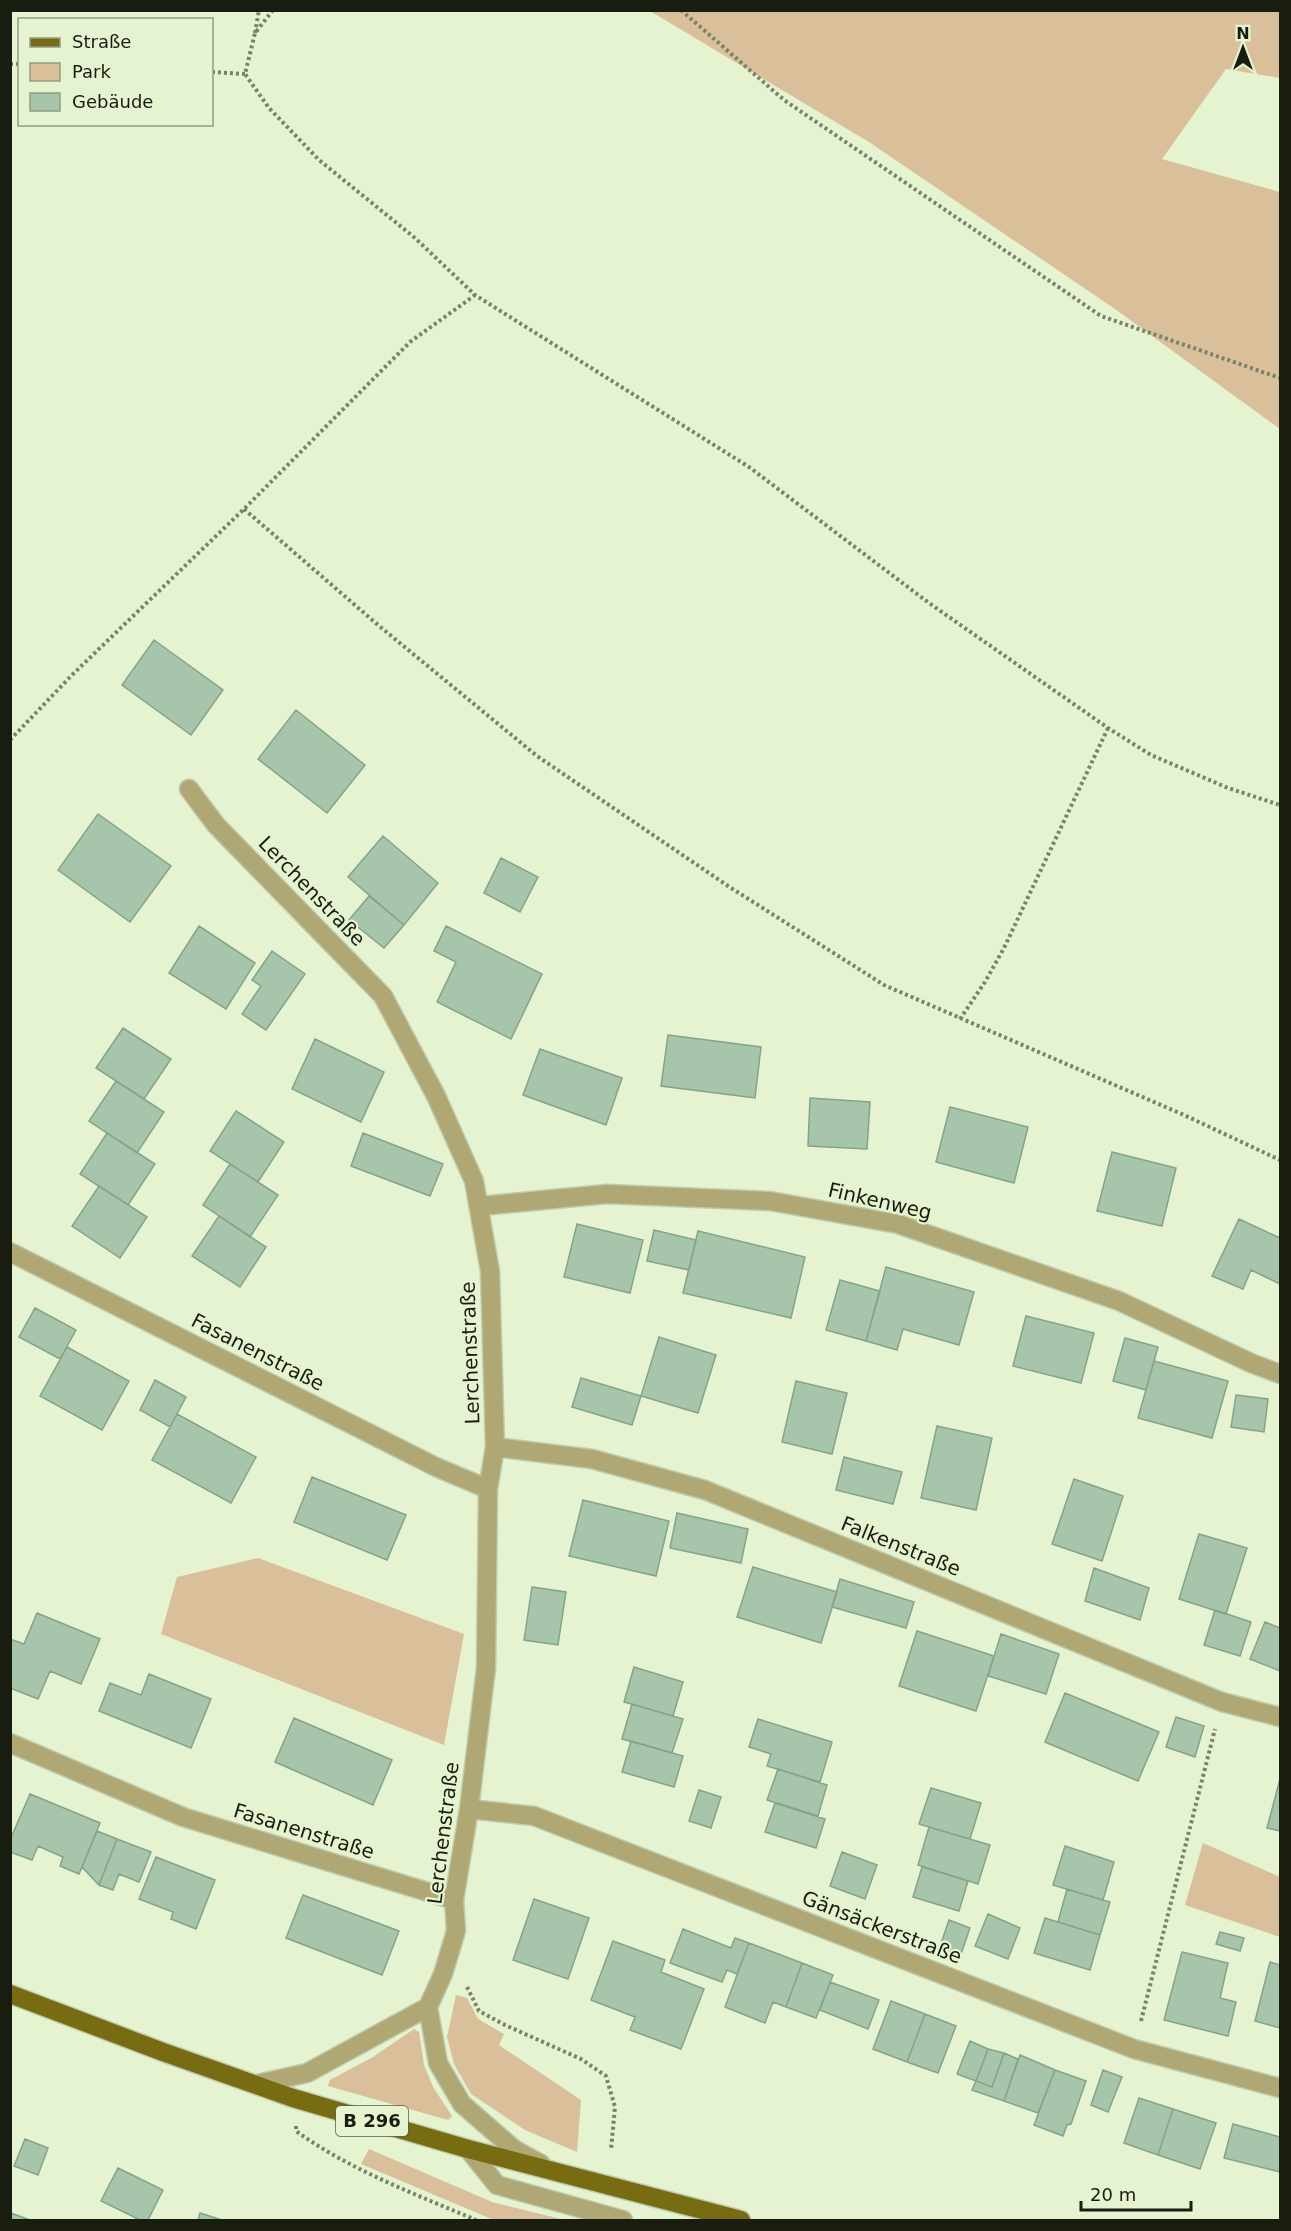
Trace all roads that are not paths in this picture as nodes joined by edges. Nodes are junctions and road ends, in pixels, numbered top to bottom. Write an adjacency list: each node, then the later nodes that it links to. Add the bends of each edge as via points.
1 (189, 789): 2 (street, Lerchenstraße, via 216,825 383,996 436,1096 474,1181)
2 (480, 1206): 4 (street, Finkenweg, via 607,1194 642,1195 770,1201 898,1224 1119,1301); 5 (street, Lerchenstraße, via 490,1271)
3 (10, 1252): 6 (street, Fasanenstraße, via 436,1467)
4 (1281, 1374)
5 (495, 1447): 6 (street, Lerchenstraße); 7 (street, Falkenstraße, via 591,1459 705,1490 1222,1702)
6 (488, 1489): 9 (street, Lerchenstraße, via 486,1668)
7 (1281, 1717)
8 (10, 1743): 10 (street, Fasanenstraße, via 183,1817)
9 (469, 1809): 10 (street, Lerchenstraße); 14 (street, Gänsäckerstraße, via 534,1816 1134,2049)
10 (454, 1900): 12 (street, Lerchenstraße, via 456,1930)
11 (10, 1994): 13 (main road, B 296)
12 (428, 2007): 13 (street, via 306,2073); 16 (street, via 438,2063 462,2104 515,2150)
13 (257, 2084): 15 (main road, B 296)
14 (1281, 2088)
15 (468, 2149): 16 (main road, B 296); 17 (street, via 497,2185)
16 (554, 2171): 18 (main road, B 296)
17 (623, 2220)
18 (741, 2220)

